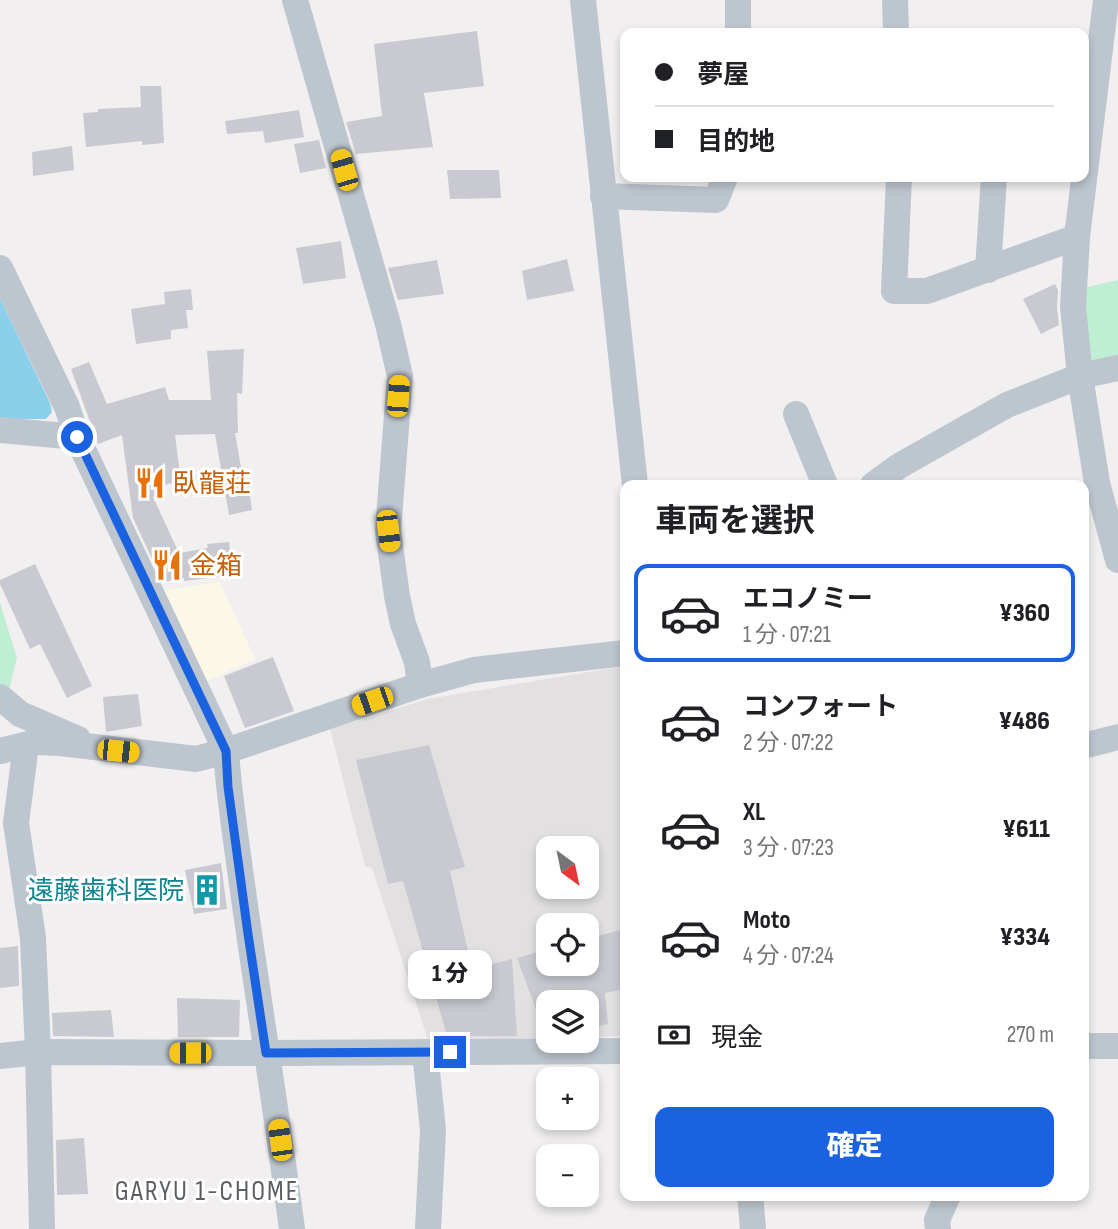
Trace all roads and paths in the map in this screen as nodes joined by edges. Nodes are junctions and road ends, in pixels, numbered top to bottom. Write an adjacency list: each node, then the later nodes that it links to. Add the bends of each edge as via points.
1 (295, 0): 29 (street, via 400,376 388,531 397,596)
2 (583, 0): 14 (street)
3 (738, 0): 6 (street)
4 (895, 0): 7 (street)
5 (1105, 0): 8 (street)
6 (738, 28)
7 (897, 28)
8 (1108, 61): 9 (street)
9 (1089, 169)
10 (723, 182): 14 (street, via 716,200)
11 (899, 182): 17 (street, via 894,291 927,291)
12 (994, 182): 17 (street)
13 (1087, 182): 15 (street)
14 (604, 196): 23 (street)
15 (1077, 237): 17 (street); 19 (street, via 1073,307)
16 (0, 268): 22 (street)
17 (988, 270)
18 (1118, 368): 19 (street)
19 (1080, 376): 25 (street, via 1007,405); 26 (street)
20 (796, 414): 24 (street)
21 (0, 430): 22 (street)
22 (77, 437): 36 (street)
23 (634, 480)
24 (823, 480)
25 (880, 480)
26 (1099, 482): 27 (street)
27 (1118, 560)
28 (620, 654): 29 (street, via 474,670)
29 (420, 685): 36 (street)
30 (0, 696): 32 (street, via 20,714)
31 (1118, 737): 33 (street)
32 (83, 741)
33 (1089, 744)
34 (26, 745): 35 (street); 36 (street, via 60,743 196,759); 40 (street, via 16,823 33,938)
35 (0, 751)
36 (226, 751): 42 (street)
37 (1089, 1046): 38 (street)
38 (1118, 1046)
39 (620, 1051): 41 (street)
40 (38, 1052): 42 (street); 43 (street); 46 (street)
41 (425, 1052): 42 (street); 48 (street, via 433,1130)
42 (266, 1053): 47 (street)
43 (0, 1056)
44 (751, 1201): 49 (street)
45 (945, 1201): 50 (street)
46 (42, 1229)
47 (292, 1229)
48 (428, 1229)
49 (753, 1229)
50 (938, 1229)

